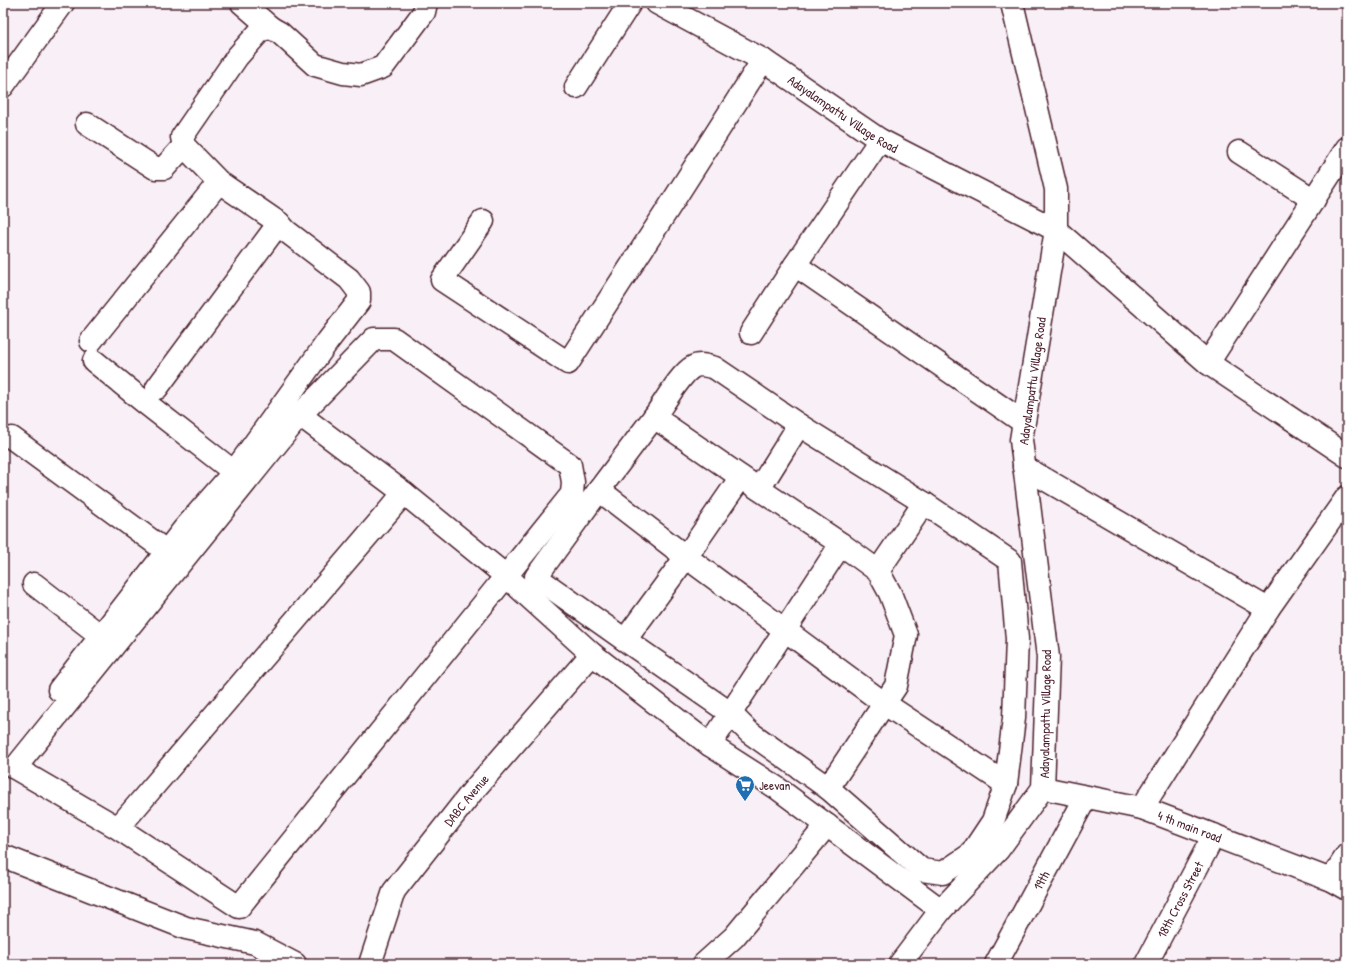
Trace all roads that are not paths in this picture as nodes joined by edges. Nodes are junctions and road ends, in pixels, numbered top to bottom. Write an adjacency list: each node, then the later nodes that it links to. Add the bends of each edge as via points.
1 (63, 3): 9 (street)
2 (242, 3): 7 (street)
3 (426, 3): 7 (street, via 424,12 383,67 361,75 343,74 315,65)
4 (630, 3): 10 (street)
5 (657, 3): 8 (street, Adayalampattu Village Road)
6 (1012, 3): 20 (street, via 1056,189)
7 (271, 28): 13 (street, via 261,30 237,57 182,137)
8 (762, 60): 12 (street, Adayalampattu Village Road); 18 (street, via 568,364 442,280)
9 (3, 86)
10 (576, 87)
11 (87, 124): 13 (street, via 155,168 164,168)
12 (880, 140): 20 (street, Adayalampattu Village Road); 21 (street)
13 (184, 146): 16 (street)
14 (1347, 148): 17 (street)
15 (1239, 152): 17 (street)
16 (219, 182): 19 (street); 32 (street, via 93,351 143,401)
17 (1314, 200): 23 (street)
18 (483, 222)
19 (279, 223): 24 (street); 32 (street, via 349,280 360,292 359,301)
20 (1056, 230): 23 (street); 27 (street, Adayalampattu Village Road)
21 (795, 265): 22 (street); 27 (street)
22 (751, 333)
23 (1208, 363): 30 (street)
24 (157, 388)
25 (300, 415): 36 (street); 43 (street, via 374,339 394,339 570,466 572,494); 60 (street, via 15,768)
26 (654, 417): 28 (street, via 684,375 693,367 703,365 715,368); 33 (street); 35 (street)
27 (1023, 422): 31 (street, Adayalampattu Village Road, via 1021,440)
28 (799, 425): 34 (street); 38 (street)
29 (12, 438): 40 (street)
30 (1347, 456)
31 (1024, 467): 45 (street); 56 (street, Adayalampattu Village Road, via 1048,657)
32 (234, 472): 40 (street)
33 (741, 477): 34 (street); 41 (street)
34 (759, 489): 39 (street)
35 (599, 490): 41 (street); 48 (street, via 536,577)
36 (404, 494): 43 (street); 60 (street)
37 (1347, 497): 45 (street)
38 (924, 503): 42 (street); 54 (street, via 1010,561 1017,639 1014,718)
39 (841, 544): 42 (street); 46 (street)
40 (166, 552): 47 (street)
41 (686, 557): 46 (street); 48 (street)
42 (878, 571): 50 (street, via 890,593 906,635 896,686)
43 (506, 576): 49 (street); 60 (street, via 239,907)
44 (34, 584): 47 (street)
45 (1268, 609): 58 (street)
46 (785, 630): 50 (street); 51 (street)
47 (101, 636): 53 (street)
48 (625, 640): 51 (street)
49 (592, 654): 52 (street); 67 (street, DABC Avenue, via 472,792 394,891)
50 (884, 704): 54 (street); 55 (street)
51 (730, 713): 52 (street); 55 (street, via 749,732)
52 (710, 745): 59 (street, via 778,788)
53 (3, 762)
54 (1006, 784): 55 (street, via 993,821 971,854 943,873 922,870)
55 (828, 788)
56 (1043, 788): 57 (street, 4 th main road); 65 (street, Adayalampattu Village Road, via 998,850)
57 (1086, 797): 58 (street, 4 th main road); 70 (street, 19th)
58 (1142, 808): 61 (street, 4 th main road)
59 (827, 825): 65 (street); 68 (street, via 734,937)
60 (118, 828)
61 (1214, 835): 64 (street, 4 th main road); 71 (street, 18th Cross Street)
62 (1347, 855): 64 (street)
63 (3, 856): 66 (street, via 186,928 255,943)
64 (1339, 885)
65 (941, 910): 69 (street, Adayalampattu Village Road)
66 (295, 964)
67 (370, 964)
68 (704, 964)
69 (900, 964)
70 (996, 964)
71 (1146, 964)

